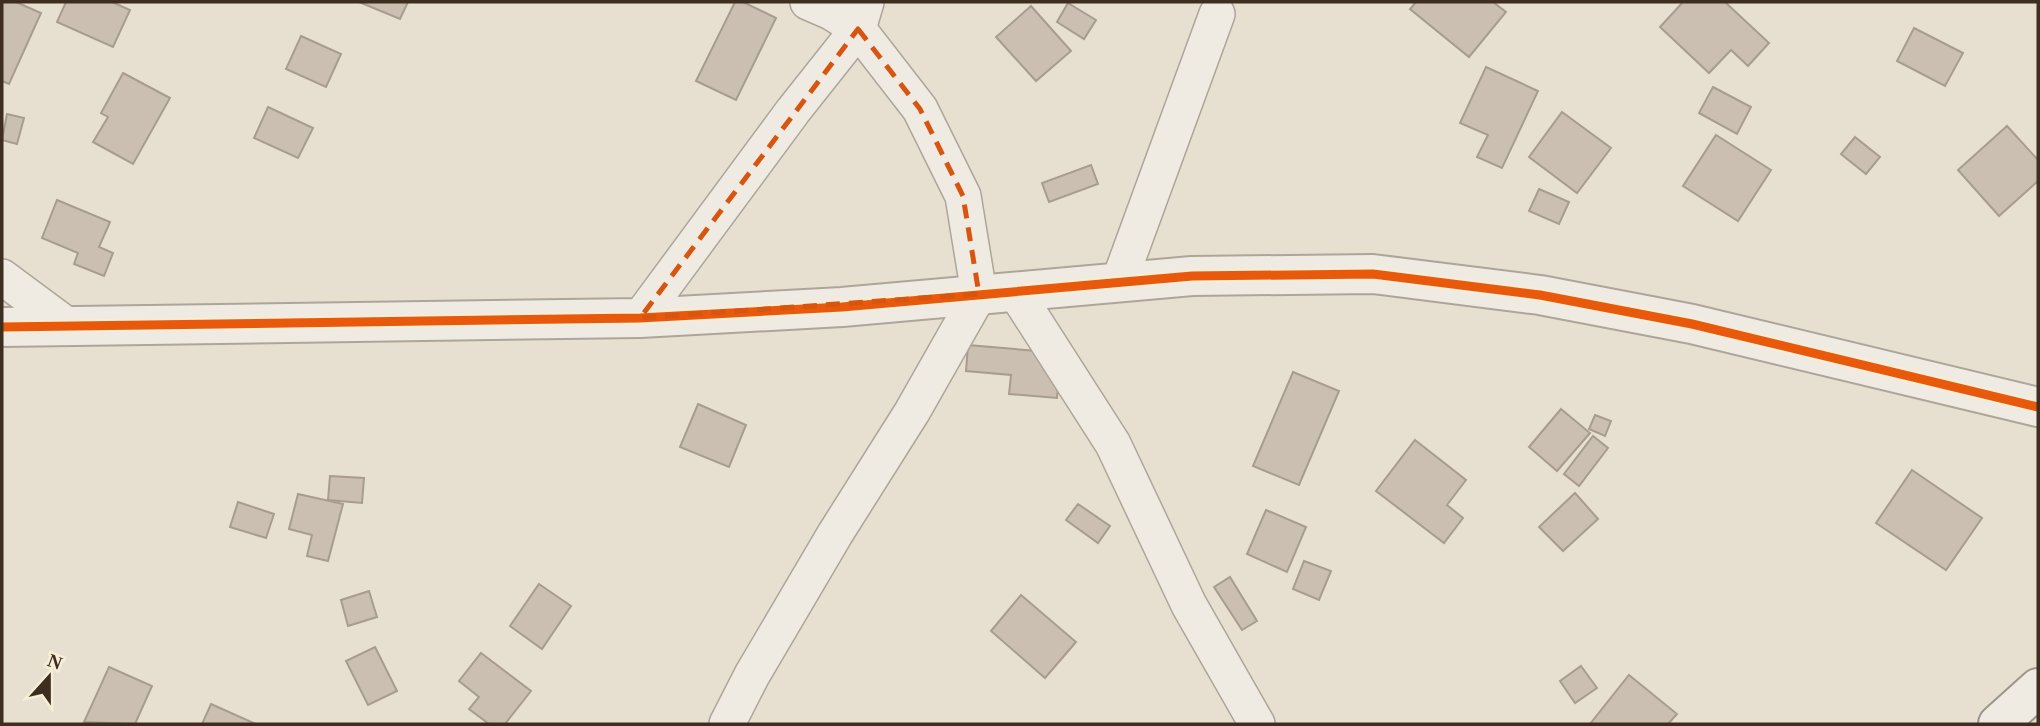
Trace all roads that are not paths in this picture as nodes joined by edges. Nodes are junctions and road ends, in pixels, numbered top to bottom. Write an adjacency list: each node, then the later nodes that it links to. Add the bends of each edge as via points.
1 (808, 2): 3 (street, via 831,12)
2 (1217, 14): 5 (street)
3 (862, 15): 6 (street, via 920,108 963,196); 7 (street)
4 (2, 277): 8 (street)
5 (1119, 282): 6 (street); 10 (street, via 1192,276 1373,274 1540,295 1692,324)
6 (997, 292): 7 (street, via 842,307); 12 (street, via 912,412 835,534); 13 (street, via 1113,444 1189,605)
7 (640, 318): 8 (street)
8 (68, 326): 9 (street)
9 (2, 327)
10 (2038, 407)
11 (2038, 688): 14 (street)
12 (727, 724)
13 (1257, 724)
14 (1998, 724)

